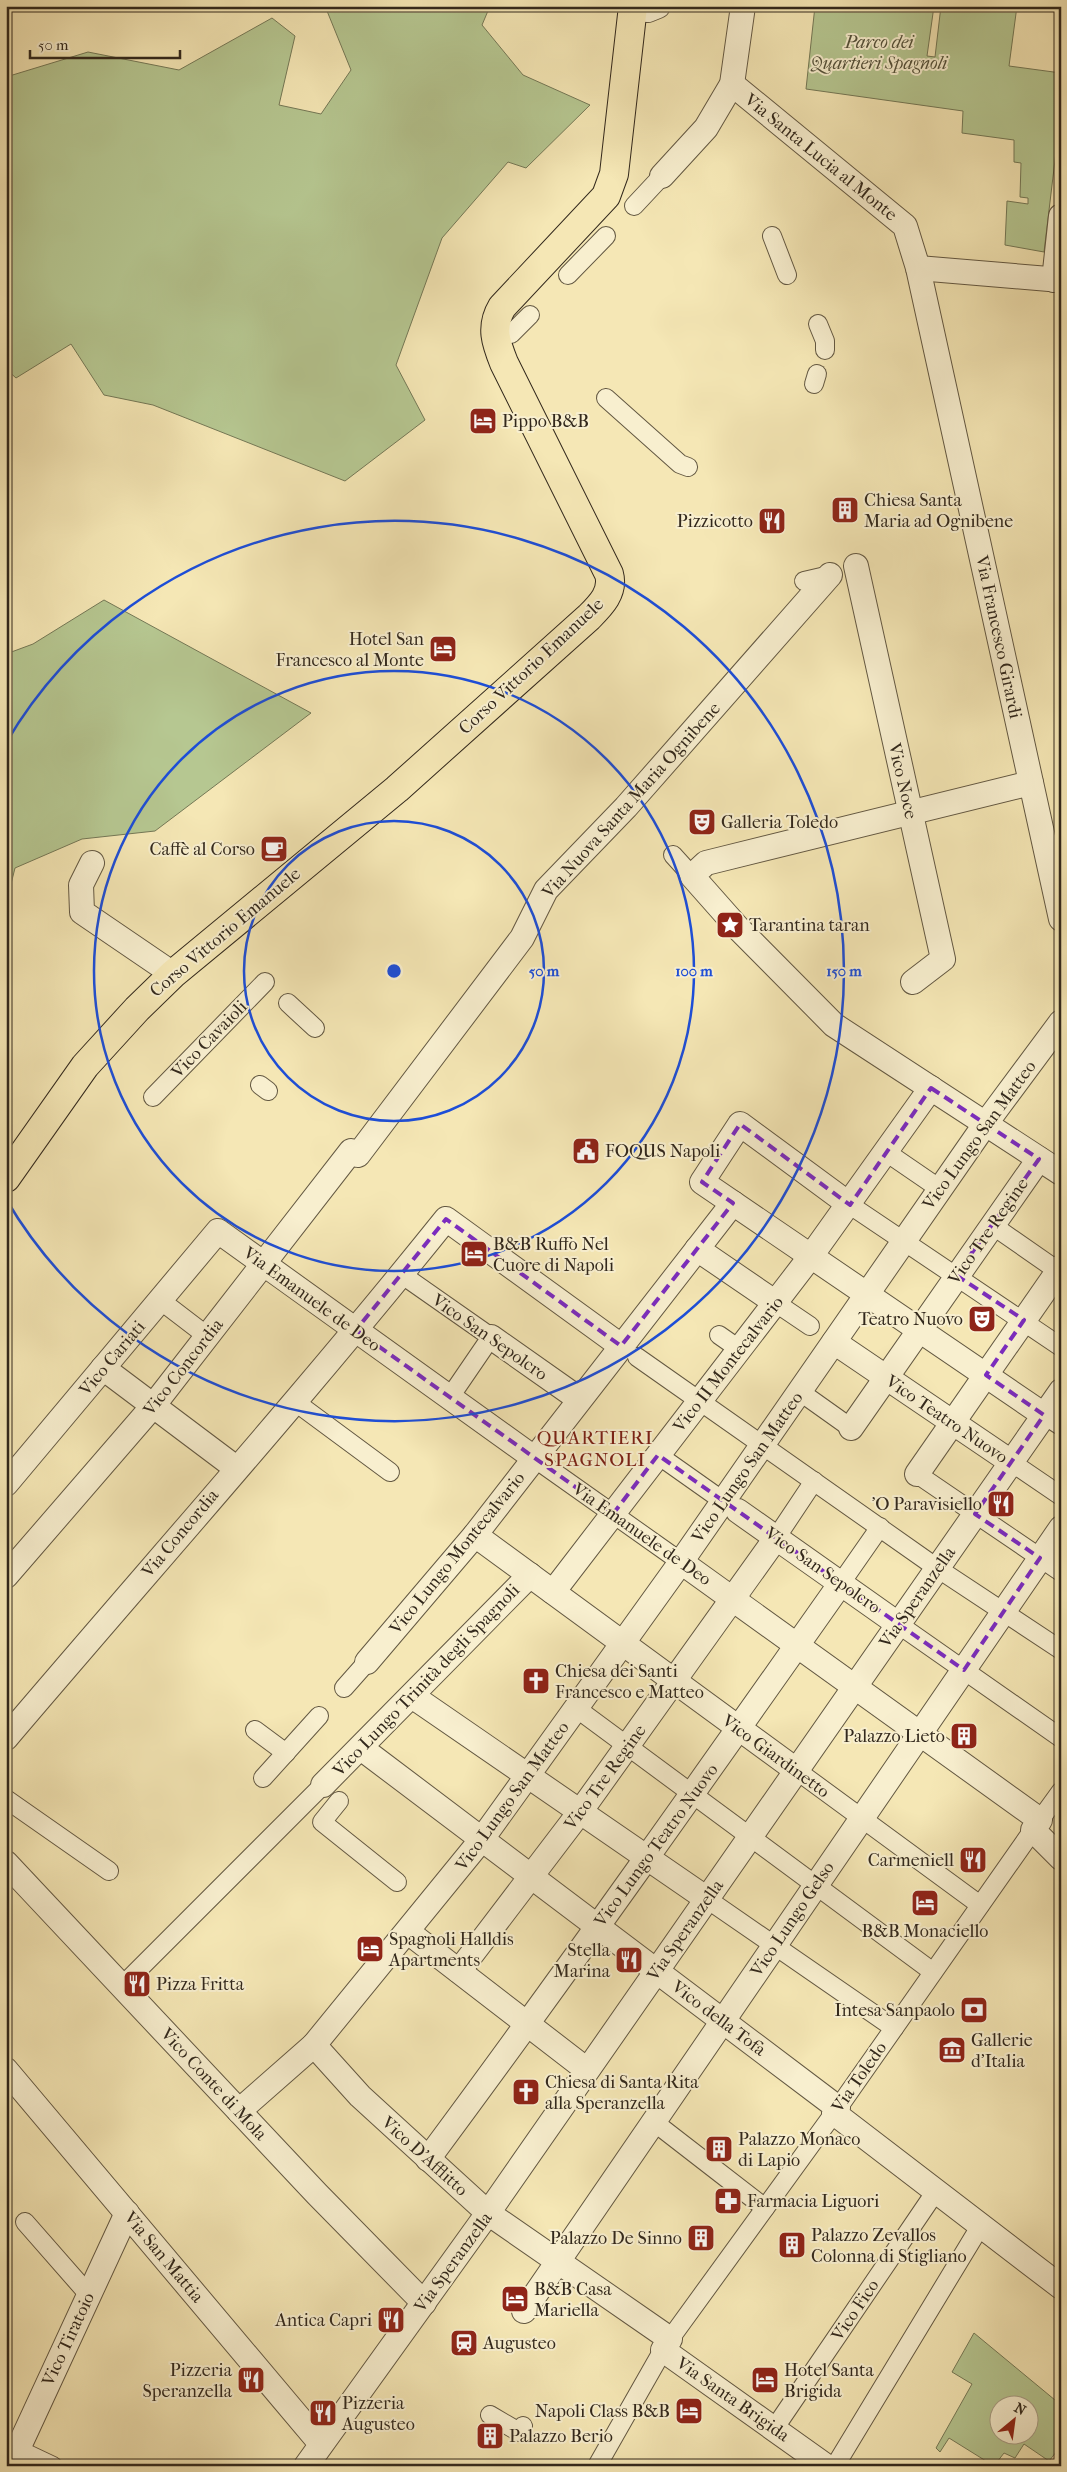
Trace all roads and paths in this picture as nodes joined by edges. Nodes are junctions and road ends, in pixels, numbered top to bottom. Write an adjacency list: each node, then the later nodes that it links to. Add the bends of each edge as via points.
1 (742, 6): 3 (street)
2 (641, 7): 29 (main road, Corso Vittorio Emanuele, via 611,186 606,196 502,307 494,325 504,363 609,574 607,597 589,617 397,789)
3 (732, 84): 4 (street, Via Santa Lucia al Monte, via 706,128); 9 (street, Via Santa Lucia al Monte, via 905,226)
4 (662, 176): 5 (street, Via Santa Lucia al Monte)
5 (634, 206)
6 (1061, 216): 12 (street)
7 (606, 236): 10 (street)
8 (772, 236): 11 (street)
9 (918, 268): 12 (street); 22 (street, Via Francesco Girardi)
10 (568, 275)
11 (787, 275)
12 (1057, 280)
13 (530, 315): 15 (street)
14 (818, 324): 16 (street, via 824,336)
15 (511, 334)
16 (825, 350)
17 (606, 398): 18 (street, via 680,464)
18 (688, 467)
19 (856, 566): 23 (street, Vico Noce)
20 (830, 575): 21 (street); 39 (street, Via Nuova Santa Maria Ognibene, via 626,807 546,890 522,938)
21 (804, 581)
22 (1031, 784): 23 (street); 27 (street, Via Francesco Girardi)
23 (910, 812): 26 (street, via 706,863); 31 (street, Vico Noce, via 943,959)
24 (673, 855): 26 (street)
25 (92, 863): 29 (street, via 81,885 82,912)
26 (692, 876): 35 (street, via 738,928 834,1025)
27 (1058, 889): 28 (street, Via Francesco Girardi)
28 (1061, 919)
29 (173, 974): 42 (main road, Corso Vittorio Emanuele, via 137,1008 86,1066)
30 (265, 982): 36 (street, Vico Cavaioli, via 208,1047)
31 (913, 982)
32 (288, 1003): 34 (street)
33 (1061, 1022): 37 (street, Vico Lungo San Matteo)
34 (315, 1028)
35 (931, 1088): 37 (street); 38 (street, Vico II Montecalvario)
36 (153, 1097)
37 (986, 1123): 40 (street); 43 (street, Vico Lungo San Matteo)
38 (886, 1152): 43 (street); 45 (street, Vico II Montecalvario)
39 (354, 1153): 51 (street, Vico Concordia)
40 (1039, 1158): 41 (street); 46 (street, Vico Tre Regine)
41 (1061, 1172)
42 (6, 1178)
43 (940, 1189): 48 (street, Vico Lungo San Matteo)
44 (733, 1203): 45 (street, via 702,1182 740,1124); 49 (street, Vico Lungo Montecalvario); 50 (street)
45 (850, 1204): 48 (street); 50 (street, Vico II Montecalvario)
46 (992, 1226): 52 (street); 54 (street, Vico Tre Regine)
47 (218, 1231): 51 (street, Via Emanuele de Deo); 56 (street, Vico Cariati)
48 (904, 1241): 54 (street); 55 (street, Vico Lungo San Matteo)
49 (697, 1249): 57 (street); 68 (street, Vico Lungo Montecalvario)
50 (812, 1256): 55 (street); 57 (street, Vico II Montecalvario)
51 (264, 1265): 60 (street, Via Emanuele de Deo); 63 (street, Vico Concordia)
52 (1060, 1270): 58 (street)
53 (402, 1274): 60 (street); 64 (street, Vico San Sepolcro); 68 (street, via 446,1219)
54 (956, 1276): 58 (street); 61 (street, Vico Tre Regine)
55 (867, 1294): 61 (street); 65 (street, Vico Lungo San Matteo)
56 (160, 1300): 63 (street); 69 (street, Vico Cariati)
57 (776, 1302): 59 (street); 67 (street, Vico II Montecalvario)
58 (1024, 1320): 66 (street); 70 (street)
59 (810, 1326)
60 (356, 1330): 74 (street, Via Emanuele de Deo); 76 (street, Via Concordia)
61 (920, 1330): 70 (street); 71 (street, Vico Tre Regine)
62 (719, 1335): 67 (street)
63 (207, 1336): 78 (street, Vico Concordia)
64 (491, 1338): 74 (street); 75 (street, Vico San Sepolcro)
65 (834, 1342): 71 (street, Vico Teatro Nuovo); 72 (street, Vico Lungo San Matteo)
66 (1061, 1347)
67 (740, 1350): 77 (street, Vico II Montecalvario)
68 (629, 1351): 75 (street, Vico Lungo Montecalvario); 77 (street)
69 (103, 1368): 78 (street); 90 (street, Vico Cariati)
70 (986, 1375): 79 (street); 80 (street)
71 (886, 1377): 80 (street, Vico Teatro Nuovo); 81 (street, Vico Tre Regine)
72 (799, 1391): 81 (street); 82 (street, Vico Lungo San Matteo)
73 (1061, 1391): 79 (street, Via Speranzella)
74 (450, 1397): 84 (street, Via Emanuele de Deo)
75 (579, 1399): 84 (street, Vico Lungo Montecalvario)
76 (294, 1401): 86 (street, Via Concordia); 87 (street)
77 (700, 1401): 82 (street); 83 (street, Vico II Montecalvario)
78 (153, 1406): 86 (street); 104 (street, Vico Concordia)
79 (1052, 1420): 85 (street, Via Speranzella)
80 (953, 1423): 85 (street, Vico Teatro Nuovo); 88 (street)
81 (851, 1428)
82 (762, 1445): 89 (street); 92 (street, Vico Lungo San Matteo)
83 (658, 1455): 92 (street, Vico San Sepolcro); 93 (street, Vico II Montecalvario)
84 (534, 1458): 93 (street, Via Emanuele de Deo); 97 (street, Vico Lungo Montecalvario)
85 (1011, 1462): 91 (street, Vico Teatro Nuovo); 94 (street, Via Speranzella)
86 (236, 1468): 124 (street, Via Concordia)
87 (390, 1472)
88 (917, 1474): 94 (street)
89 (814, 1481): 95 (street); 98 (street, Vico Tre Regine)
90 (6, 1484)
91 (1061, 1496)
92 (731, 1506): 98 (street, Vico San Sepolcro); 100 (street, Vico Lungo San Matteo)
93 (613, 1514): 100 (street, Via Emanuele de Deo); 106 (street, Vico II Montecalvario)
94 (975, 1514): 99 (street); 101 (street, Via Speranzella)
95 (880, 1527): 101 (street); 105 (street, Vico Lungo Teatro Nuovo)
96 (1061, 1528): 99 (street, Vico Lungo Gelso)
97 (475, 1535): 103 (street, Vico Giardinetto); 113 (street, Vico Lungo Montecalvario)
98 (776, 1538): 105 (street, Vico San Sepolcro); 107 (street, Vico Tre Regine)
99 (1040, 1558): 102 (street); 108 (street, Vico Lungo Gelso)
100 (681, 1562): 107 (street, Via Emanuele de Deo); 110 (street, Vico Lungo San Matteo)
101 (937, 1568): 108 (street); 109 (street, Via Speranzella)
102 (1061, 1572)
103 (530, 1575): 106 (street, Vico Giardinetto); 118 (street, Vico Lungo Trinità degli Spagnoli)
104 (6, 1576)
105 (841, 1583): 109 (street, Vico San Sepolcro); 111 (street, Vico Lungo Teatro Nuovo)
106 (553, 1592): 110 (street, Vico Giardinetto)
107 (733, 1599): 111 (street, Via Emanuele de Deo); 115 (street, Vico Tre Regine)
108 (1004, 1611): 112 (street); 114 (street, Vico Lungo Gelso)
109 (898, 1624): 114 (street, Vico San Sepolcro); 116 (street, Via Speranzella)
110 (623, 1644): 115 (street, Vico Giardinetto); 119 (street, Vico Lungo San Matteo)
111 (797, 1645): 116 (street, Via Emanuele de Deo); 121 (street, Vico Lungo Teatro Nuovo)
112 (1061, 1650)
113 (367, 1662): 117 (street, Vico Lungo Montecalvario)
114 (964, 1670): 123 (street, Vico Lungo Gelso); 125 (street, Vico San Sepolcro)
115 (674, 1681): 121 (street, Vico Giardinetto); 126 (street, Vico Tre Regine)
116 (855, 1687): 123 (street, Via Emanuele de Deo); 129 (street, Via Speranzella)
117 (344, 1688)
118 (412, 1696): 127 (street, Vico Lungo Trinità degli Spagnoli); 130 (street)
119 (576, 1708): 126 (street); 130 (street, Vico Lungo San Matteo)
120 (319, 1716): 128 (street)
121 (739, 1728): 129 (street, Vico Giardinetto); 134 (street, Vico Lungo Teatro Nuovo)
122 (255, 1730): 128 (street)
123 (920, 1734): 137 (street, Vico Lungo Gelso); 138 (street, Via Emanuele de Deo)
124 (6, 1738)
125 (1061, 1738)
126 (628, 1746): 134 (street); 136 (street, Vico Tre Regine)
127 (360, 1748): 132 (street, Vico Lungo Trinità degli Spagnoli); 140 (street, Vico della Tofa)
128 (286, 1753): 131 (street)
129 (796, 1770): 137 (street, Vico Giardinetto); 139 (street, Via Speranzella)
130 (528, 1776): 136 (street); 140 (street, Vico Lungo San Matteo)
131 (263, 1778)
132 (329, 1790): 146 (street, via 322,1822); 156 (street, Vico Lungo Trinità degli Spagnoli)
133 (1061, 1791): 138 (street, Via Toledo)
134 (693, 1794): 139 (street); 141 (street, Vico Lungo Teatro Nuovo)
135 (6, 1799): 144 (street)
136 (580, 1812): 141 (street); 145 (street, Vico Tre Regine)
137 (862, 1818): 147 (street, Vico Lungo Gelso); 149 (street, Vico Giardinetto)
138 (1037, 1825): 142 (street, Via Emanuele de Deo); 149 (street, Via Toledo)
139 (750, 1836): 147 (street); 148 (street, Via Speranzella)
140 (482, 1839): 145 (street, Vico della Tofa); 151 (street, Vico Lungo San Matteo)
141 (647, 1858): 148 (street); 150 (street, Vico Lungo Teatro Nuovo)
142 (1061, 1858)
143 (6, 1863): 156 (street, Vico Conte di Mola)
144 (109, 1871)
145 (532, 1877): 150 (street, Vico della Tofa); 153 (street, Vico Tre Regine)
146 (397, 1882)
147 (816, 1885): 152 (street, Vico Lungo Gelso); 155 (street)
148 (707, 1899): 152 (street); 154 (street, Via Speranzella)
149 (980, 1905): 155 (street, Via Toledo)
150 (597, 1926): 154 (street, Vico della Tofa); 158 (street, Vico Lungo Teatro Nuovo)
151 (408, 1932): 153 (street); 160 (street, Vico Lungo San Matteo)
152 (774, 1946): 157 (street, Vico Lungo Gelso); 159 (street)
153 (459, 1971): 158 (street)
154 (657, 1971): 157 (street, Vico della Tofa); 161 (street, Via Speranzella)
155 (933, 1972): 159 (street, Via Toledo)
156 (122, 1986): 164 (street, Vico Conte di Mola)
157 (723, 2021): 163 (street, Vico della Tofa); 165 (street, Vico Lungo Gelso)
158 (528, 2024): 161 (street); 166 (street, Vico Lungo Teatro Nuovo)
159 (894, 2028): 163 (street, Via Toledo)
160 (314, 2045): 164 (street, Vico Lungo San Matteo); 166 (street, Vico D'Afflitto, via 360,2096)
161 (587, 2070): 170 (street, Via Speranzella)
162 (11, 2086): 169 (street, Via San Mattia)
163 (836, 2110): 167 (street, Vico della Tofa); 168 (street, Via Toledo)
164 (239, 2111): 176 (street, Vico Conte di Mola)
165 (654, 2122): 168 (street); 173 (street, Vico Lungo Gelso)
166 (428, 2159): 170 (street, Vico D'Afflitto)
167 (936, 2191): 172 (street, Vico della Tofa); 181 (street, Vico Fico)
168 (766, 2208): 178 (street, Via Toledo)
169 (126, 2213): 175 (street, Vico Tiratoio); 182 (street, Via San Mattia)
170 (488, 2213): 173 (street, Vico D'Afflitto); 176 (street, Via Speranzella)
171 (25, 2222): 175 (street)
172 (981, 2225): 174 (street, Vico della Tofa); 188 (street)
173 (557, 2263): 177 (street, Vico Lungo Gelso); 178 (street, Vico D'Afflitto)
174 (1061, 2287)
175 (89, 2295): 183 (street, Vico Tiratoio)
176 (424, 2303): 182 (street, Via Speranzella)
177 (524, 2311)
178 (666, 2345): 181 (street, Via Santa Brigida); 186 (street, Via Toledo)
179 (490, 2415): 180 (street, via 519,2432)
180 (523, 2426)
181 (774, 2429): 187 (street, Via Santa Brigida)
182 (322, 2444): 185 (street, Via Speranzella)
183 (11, 2453): 184 (street)
184 (52, 2466)
185 (306, 2466)
186 (597, 2466)
187 (826, 2466)
188 (835, 2466)

